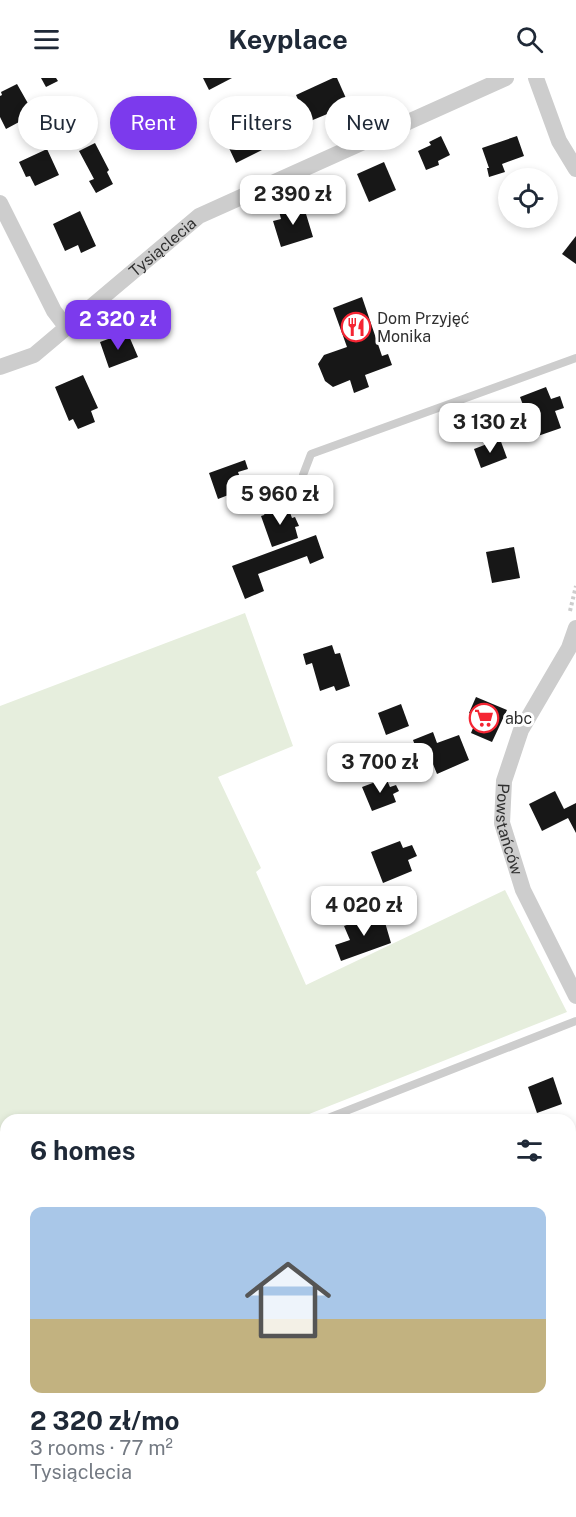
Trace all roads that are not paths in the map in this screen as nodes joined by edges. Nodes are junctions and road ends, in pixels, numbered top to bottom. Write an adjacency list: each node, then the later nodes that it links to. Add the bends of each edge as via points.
1 (506, 78): 5 (street, Tysiąclecia, via 199,216)
2 (536, 78): 3 (street, via 559,141)
3 (576, 169)
4 (0, 203): 5 (street, via 54,311)
5 (67, 328): 7 (street, Tysiąclecia, via 34,355)
6 (576, 358): 8 (lane, via 310,454)
7 (0, 367)
8 (303, 475)
9 (572, 624): 10 (street, Powstańców, via 569,648 521,730 504,781 502,823 523,890)
10 (576, 996)
11 (576, 1021): 12 (lane)
12 (338, 1114)

